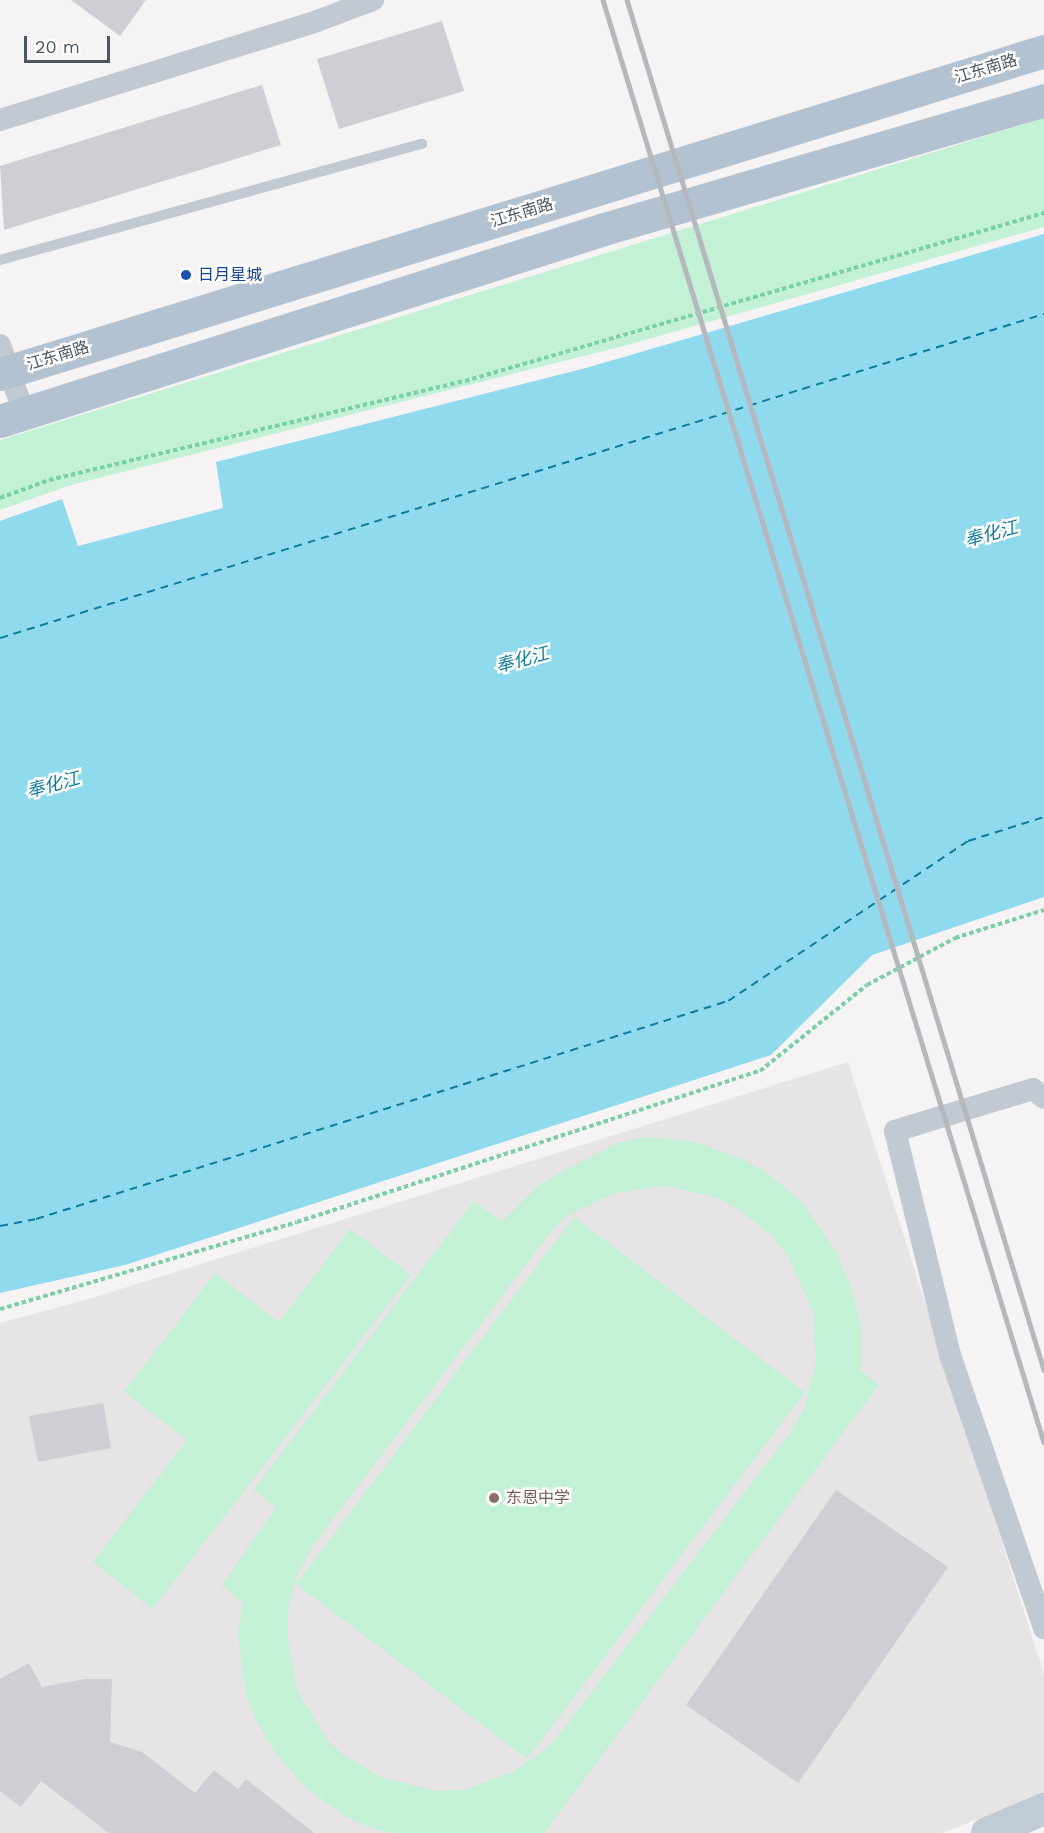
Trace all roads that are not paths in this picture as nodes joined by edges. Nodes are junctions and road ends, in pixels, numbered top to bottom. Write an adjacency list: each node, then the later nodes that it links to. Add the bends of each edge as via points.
1 (373, 0): 4 (street)
2 (1044, 51): 7 (main road, 江东南路)
3 (1044, 100): 8 (main road, via 604,229)
4 (0, 120)
5 (422, 144): 6 (lane)
6 (0, 260)
7 (3, 363): 8 (street)
8 (12, 417)
9 (1044, 1098): 10 (street, via 1033,1089 896,1131 950,1355)
10 (1044, 1628)
11 (1044, 1809): 12 (main road)
12 (987, 1833)

